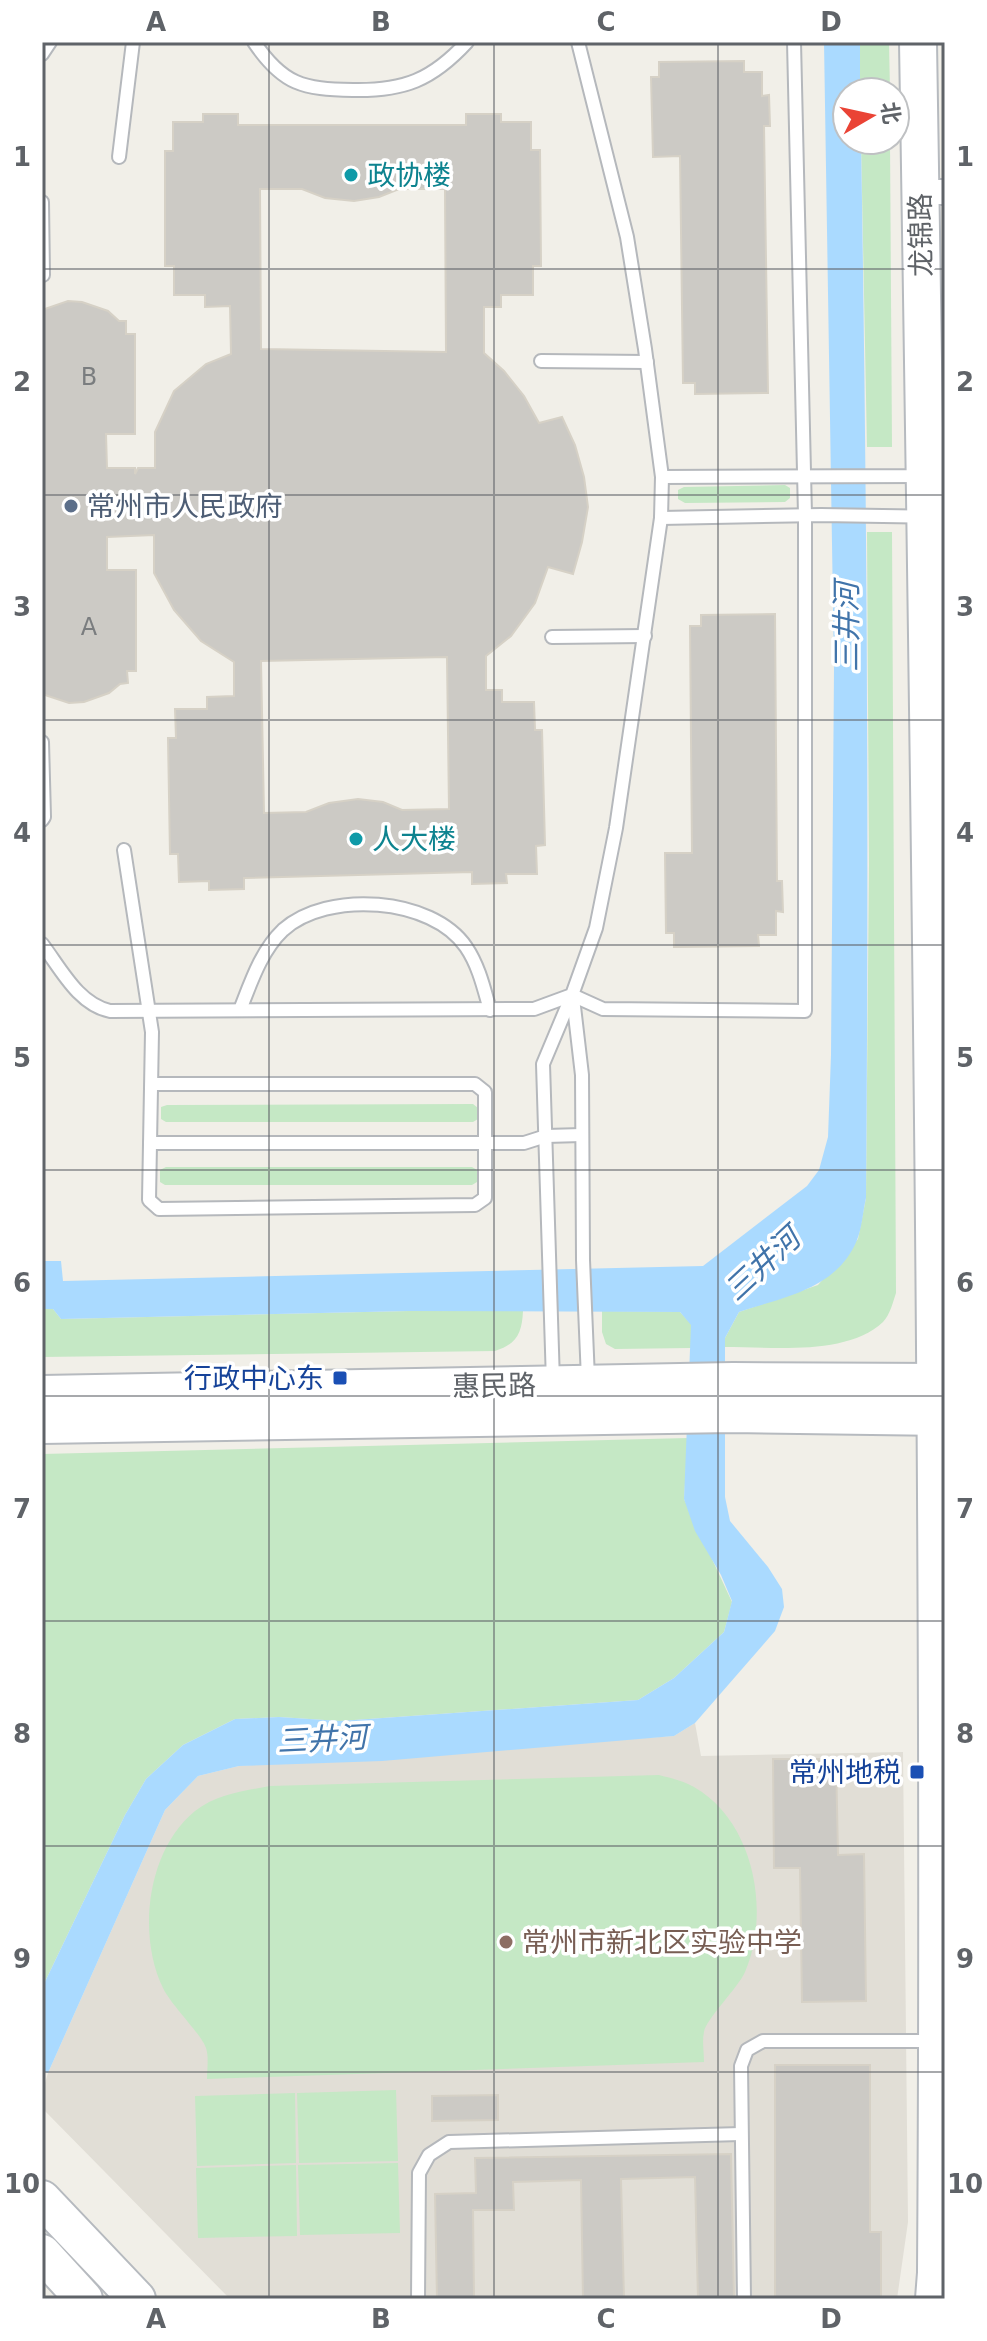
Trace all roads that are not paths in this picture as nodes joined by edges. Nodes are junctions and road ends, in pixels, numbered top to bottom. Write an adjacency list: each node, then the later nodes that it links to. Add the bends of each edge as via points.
1 (50, 42): 8 (lane)
2 (133, 42): 9 (lane)
3 (254, 42): 4 (lane, via 284,77 304,87 378,90 405,87 437,71)
4 (467, 42)
5 (578, 42): 14 (lane, via 627,237)
6 (794, 42): 16 (lane)
7 (918, 42): 10 (main road, 龙锦路)
8 (42, 54)
9 (119, 157)
10 (933, 192): 15 (main road, 龙锦路)
11 (42, 202): 12 (lane)
12 (43, 275)
13 (541, 361): 14 (lane)
14 (647, 362): 17 (lane)
15 (934, 475): 16 (lane); 19 (main road, 龙锦路)
16 (803, 476): 17 (lane); 18 (lane)
17 (662, 477): 20 (lane)
18 (805, 515): 19 (lane); 20 (lane); 28 (lane, via 805,1011 603,1009)
19 (934, 516): 24 (main road, 龙锦路)
20 (661, 518): 21 (lane)
21 (645, 636): 22 (lane); 28 (lane, via 596,928)
22 (552, 637)
23 (42, 742): 25 (lane)
24 (936, 807): 40 (main road, 龙锦路)
25 (42, 820)
26 (124, 850): 29 (lane)
27 (42, 944): 29 (lane, via 94,1007)
28 (572, 995): 31 (lane, via 534,1009); 33 (lane, via 582,1075); 34 (lane, via 543,1064)
29 (150, 1010): 30 (lane); 32 (lane)
30 (240, 1010): 31 (lane); 31 (lane, via 258,964 283,930 335,906 394,906 443,923 466,946)
31 (490, 1010)
32 (151, 1084): 35 (lane); 36 (lane, via 475,1084 485,1092)
33 (582, 1135): 34 (lane); 37 (lane, via 586,1316)
34 (546, 1136): 36 (lane, via 524,1143); 37 (lane, via 551,1317)
35 (150, 1143): 36 (lane); 36 (lane, via 149,1200 159,1209 475,1205 485,1198)
36 (485, 1143)
37 (570, 1385): 38 (main road, 惠民路); 39 (main road, 惠民路)
38 (42, 1394)
39 (680, 1399): 40 (main road, 惠民路); 41 (main road, 惠民路)
40 (941, 1399): 42 (main road, 龙锦路)
41 (42, 1425)
42 (938, 2041): 43 (lane, via 763,2041 747,2050 741,2066); 50 (main road, 龙锦路)
43 (741, 2134): 48 (lane, via 449,2142 429,2155 419,2173); 49 (lane)
44 (42, 2199): 47 (main road)
45 (42, 2253): 46 (main road)
46 (84, 2299)
47 (137, 2299)
48 (418, 2299)
49 (744, 2299)
50 (934, 2299)

